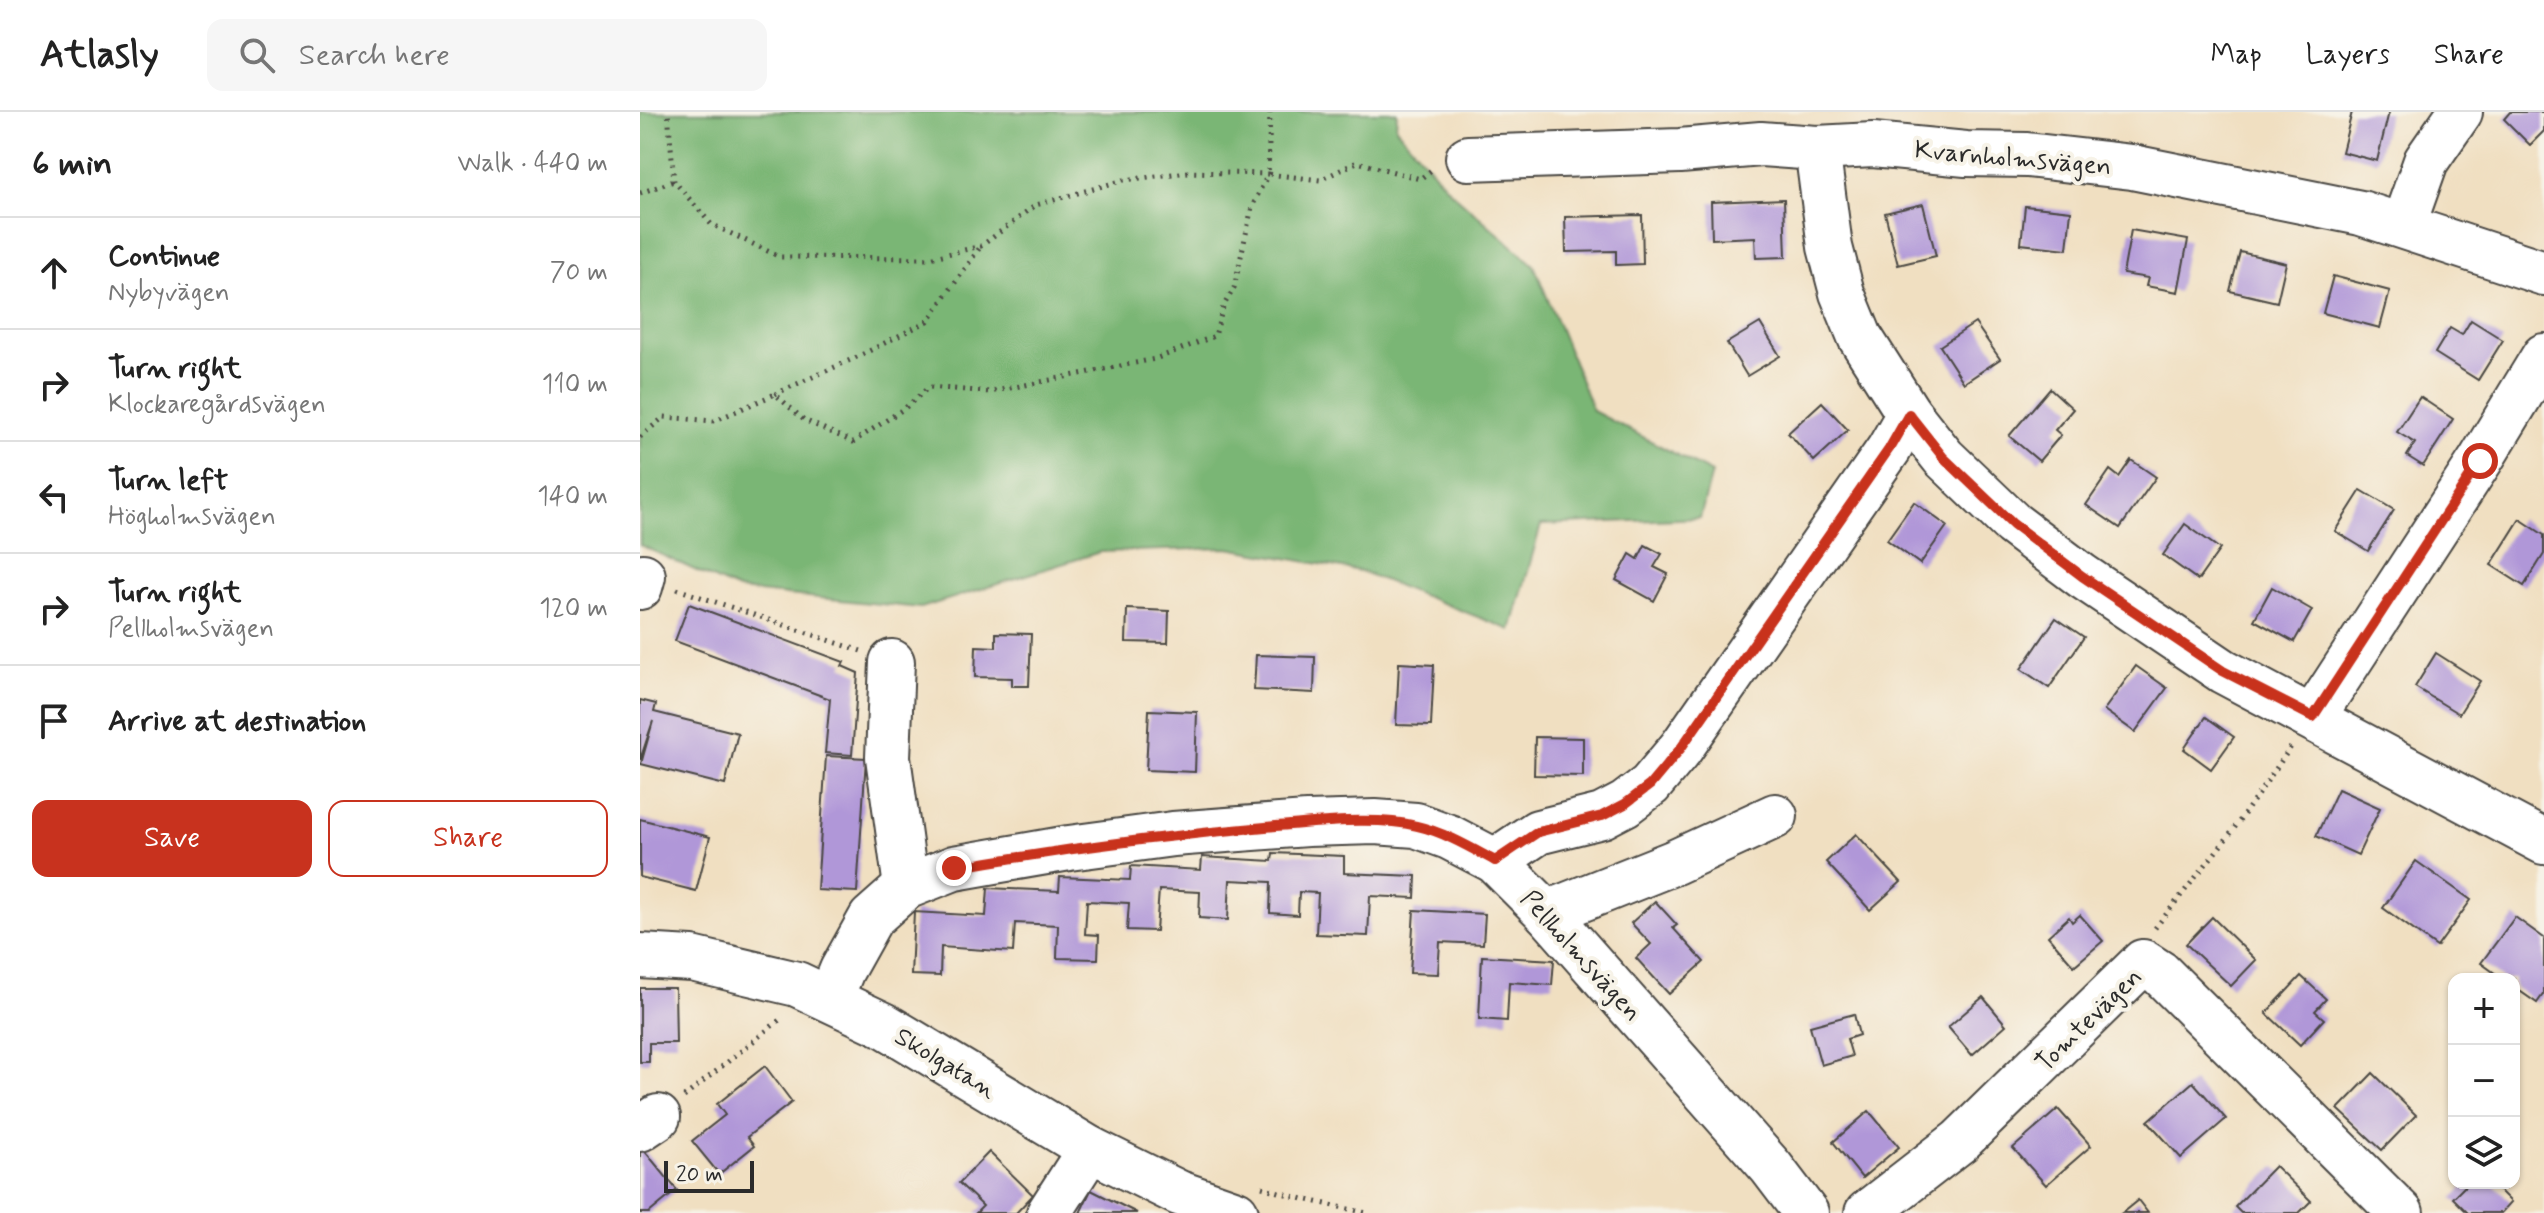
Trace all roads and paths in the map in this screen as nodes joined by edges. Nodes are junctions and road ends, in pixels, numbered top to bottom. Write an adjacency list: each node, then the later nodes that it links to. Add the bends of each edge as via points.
1 (668, 112): 7 (path)
2 (1270, 112): 6 (path)
3 (2460, 112): 9 (street, via 2426,161)
4 (1817, 148): 5 (street, Kvarnholmsvägen, via 1761,144); 9 (street, Kvarnholmsvägen, via 1873,145 2132,167); 14 (street, via 1842,293 1860,337)
5 (1468, 158): 6 (path, via 1442,162 1420,179 1357,162 1320,180)
6 (1268, 174): 10 (path, via 1188,172 1124,180 1036,205); 13 (path, via 1252,207 1234,288 1215,336 1155,359 990,392 929,387 853,442 804,420)
7 (674, 181): 8 (path); 10 (path, via 711,224 780,257 930,258)
8 (640, 193)
9 (2403, 226): 11 (street, Kvarnholmsvägen)
10 (981, 246): 13 (path, via 928,321)
11 (2544, 273)
12 (2544, 356): 18 (street)
13 (775, 394): 15 (path, via 714,421 664,417)
14 (1909, 414): 18 (street, via 1943,457 2013,524 2082,576 2223,671); 21 (street, via 1681,748 1650,785 1602,816 1538,832)
15 (640, 437)
16 (642, 582): 17 (path)
17 (892, 662): 22 (street, via 888,757)
18 (2313, 717): 20 (street); 25 (path, via 2231,833 2149,935)
19 (1775, 816): 23 (street)
20 (2544, 842)
21 (1495, 861): 22 (street, Pellholmsvägen, via 1416,825 1307,824 1069,848 954,868); 23 (street, Pellholmsvägen)
22 (906, 887): 26 (street, Pellholmsvägen, via 871,918 842,970)
23 (1547, 913): 31 (street, Pellholmsvägen)
24 (640, 956): 26 (street, Skolgatan, via 692,959)
25 (2143, 962): 32 (street, Tomtevägen, via 1960,1141); 33 (street, Tomtevägen)
26 (813, 992): 27 (path); 28 (street, Skolgatan, via 884,1025)
27 (649, 1123)
28 (1090, 1149): 29 (street); 30 (street, Skolgatan, via 1179,1193)
29 (1049, 1213)
30 (1236, 1213)
31 (1806, 1213)
32 (1867, 1213)
33 (2401, 1213)

